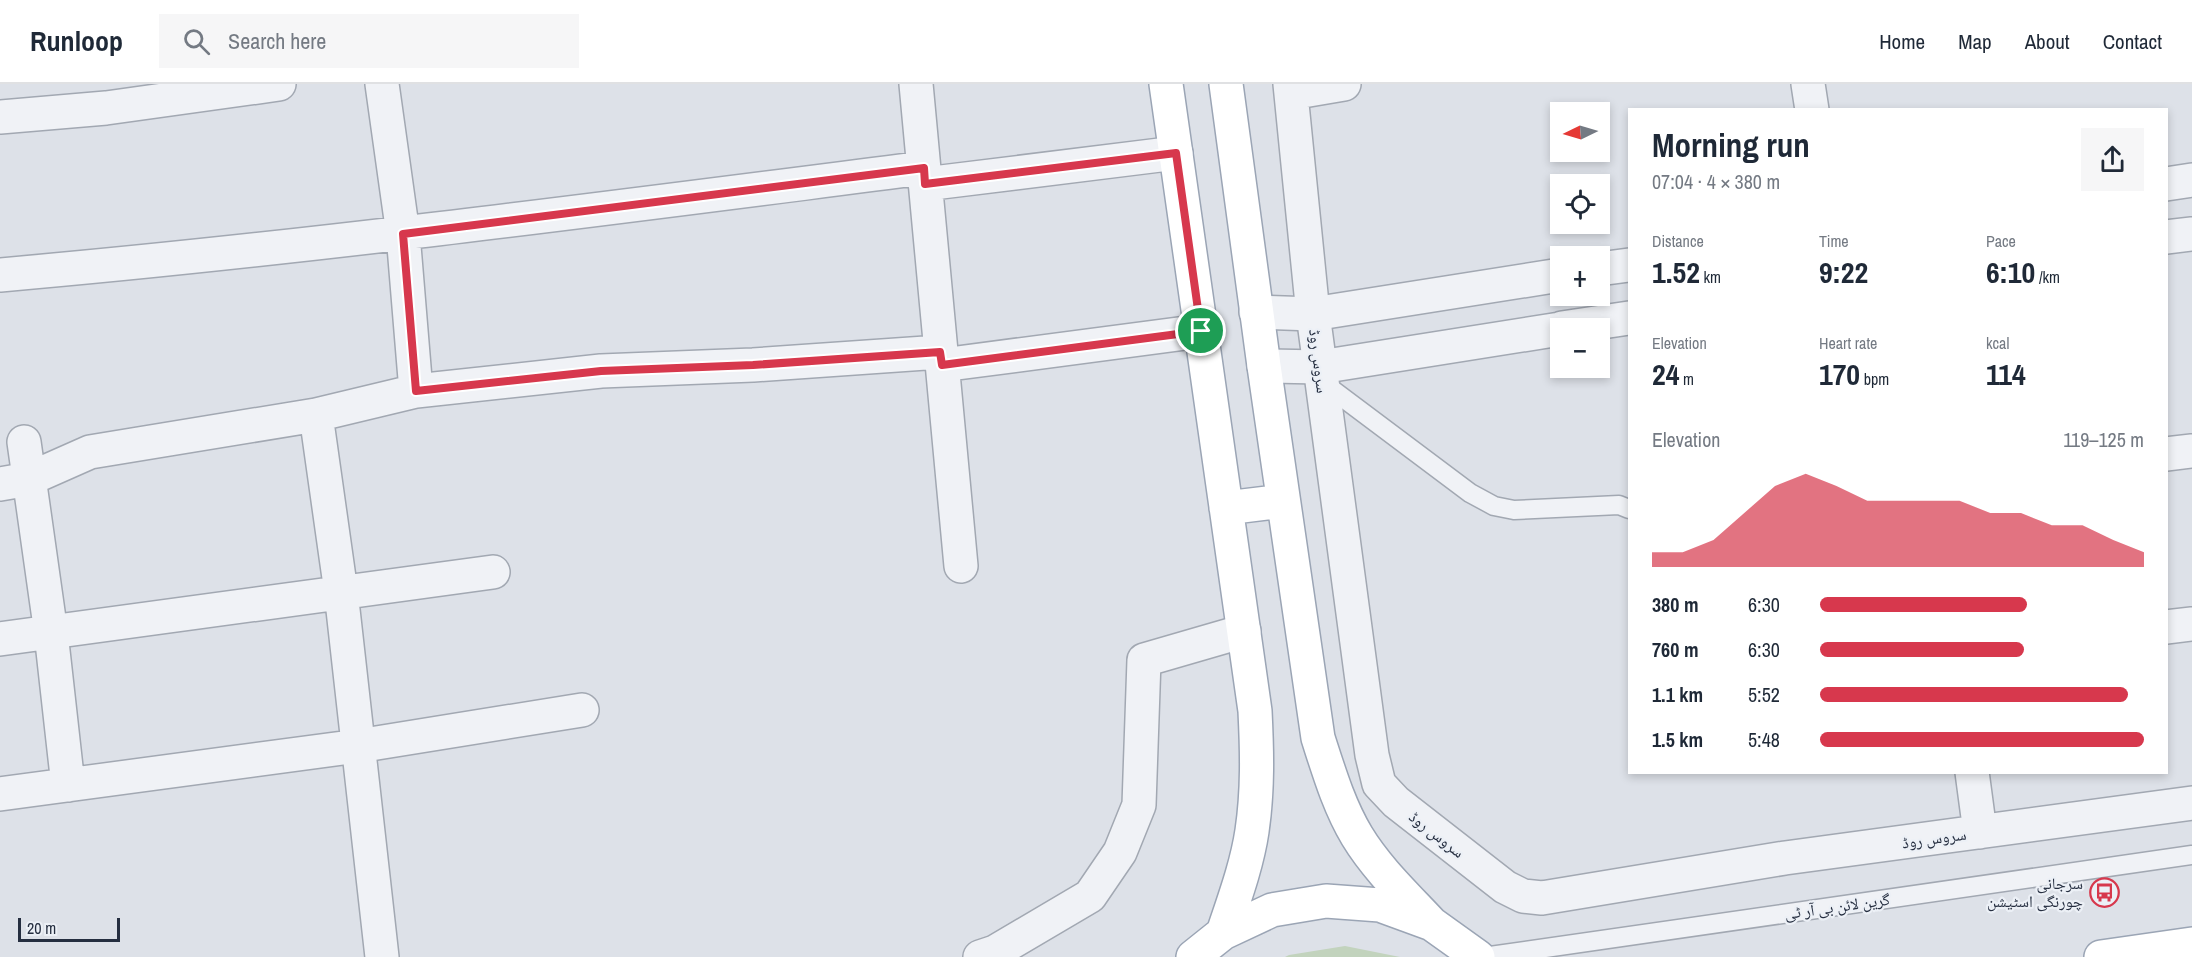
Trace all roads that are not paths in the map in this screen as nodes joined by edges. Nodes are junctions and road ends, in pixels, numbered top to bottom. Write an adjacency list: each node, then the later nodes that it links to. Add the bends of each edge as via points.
1 (279, 84): 10 (street, via 106,108)
2 (382, 84): 15 (street)
3 (916, 84): 12 (street)
4 (1166, 84): 11 (main road)
5 (1226, 84): 22 (main road)
6 (1344, 84): 8 (street)
7 (1808, 84): 9 (street)
8 (1291, 88): 23 (street, سروس روڈ)
9 (1812, 108)
10 (0, 117)
11 (1176, 153): 12 (street); 26 (main road)
12 (924, 176): 15 (street); 28 (street)
13 (2192, 180): 14 (street)
14 (2168, 184)
15 (403, 234): 20 (street); 31 (street)
16 (2192, 234): 17 (street)
17 (2168, 237)
18 (1628, 265): 19 (street)
19 (1610, 268)
20 (0, 275)
21 (1550, 277): 23 (street)
22 (1256, 312): 23 (street); 29 (main road)
23 (1313, 314): 30 (street, سروس روڈ)
24 (1628, 318): 25 (street)
25 (1610, 321)
26 (1201, 331): 28 (street); 39 (main road)
27 (1550, 331): 30 (street)
28 (941, 359): 31 (street, via 601,371); 41 (street)
29 (1264, 366): 30 (street); 38 (main road)
30 (1321, 374): 40 (lane, via 1470,493 1494,506 1514,510 1619,505); 55 (street, سروس روڈ, via 1379,784 1396,802 1505,886 1522,896 1542,898 1785,858)
31 (416, 391): 32 (street)
32 (316, 415): 35 (street); 43 (street)
33 (12, 443): 35 (street); 37 (street)
34 (2192, 451): 36 (street)
35 (90, 452): 37 (street)
36 (2168, 454)
37 (15, 481): 47 (street)
38 (1283, 501): 39 (main road); 57 (main road, via 1318,738 1336,795 1358,837 1390,880)
39 (1226, 508): 46 (main road)
40 (1628, 509)
41 (961, 566)
42 (493, 572): 43 (street)
43 (341, 592): 47 (street); 50 (street)
44 (2192, 624): 45 (street)
45 (2168, 627)
46 (1244, 631): 58 (main road, via 1255,711 1257,772 1252,832); 62 (street, via 1144,660 1139,805 1120,852 1090,896)
47 (51, 633): 48 (street); 52 (street)
48 (0, 639)
49 (582, 710): 50 (street)
50 (358, 746): 52 (street); 61 (street)
51 (1972, 774): 55 (street)
52 (68, 785): 53 (street)
53 (0, 794)
54 (2192, 803): 55 (street, سروس روڈ)
55 (1980, 832)
56 (2192, 855): 60 (lane, گرین لائن بی آر ٹی)
57 (1432, 924): 58 (main road, via 1380,905 1326,901 1272,910); 60 (main road)
58 (1223, 933): 63 (main road)
59 (2192, 944): 64 (main road)
60 (1478, 956)
61 (382, 957)
62 (980, 957)
63 (1193, 957)
64 (2101, 957)

